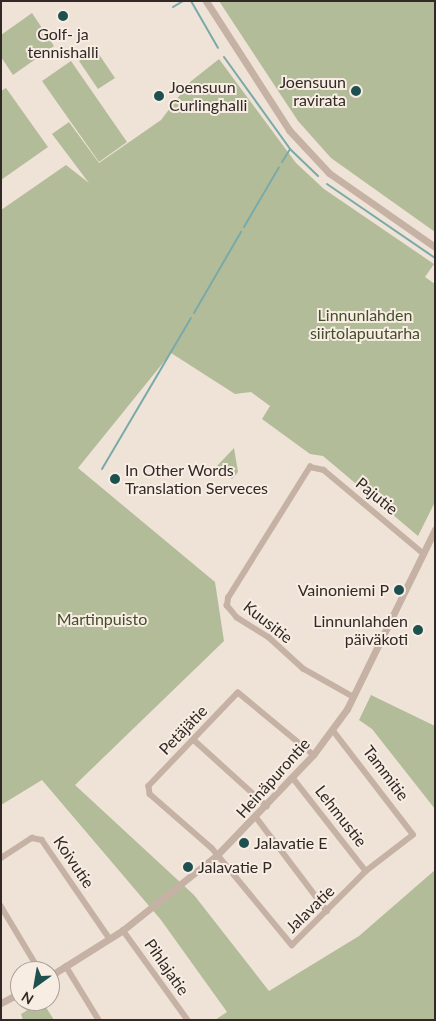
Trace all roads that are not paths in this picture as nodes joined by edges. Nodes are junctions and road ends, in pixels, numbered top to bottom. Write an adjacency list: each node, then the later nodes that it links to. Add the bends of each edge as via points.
1 (206, 1): 2 (street, via 289,130 329,173)
2 (435, 247)
3 (310, 467): 5 (street, Pajutie, via 324,470); 6 (street, Kuusitie, via 227,606 315,679)
4 (435, 529): 5 (street, Heinäpurontie)
5 (423, 553): 6 (street, Heinäpurontie)
6 (353, 697): 7 (street, Heinäpurontie)
7 (333, 731): 9 (street, Heinäpurontie); 13 (street, Tammitie)
8 (193, 739): 9 (street, Petäjätie, via 238,693); 11 (street); 14 (street, Petäjätie, via 149,786 150,794)
9 (313, 755): 10 (street, Heinäpurontie)
10 (293, 778): 11 (street, Heinäpurontie); 16 (street, Lehmustie)
11 (266, 806): 12 (street, Heinäpurontie)
12 (256, 817): 14 (street, Heinäpurontie); 18 (street)
13 (413, 834): 16 (street, Jalavatie)
14 (218, 855): 18 (street, Jalavatie, via 285,942 292,945); 19 (street, Heinäpurontie)
15 (1, 858): 20 (street, Koivutie, via 32,838 42,840)
16 (366, 871): 18 (street, Jalavatie)
17 (1, 906): 21 (street)
18 (327, 911)
19 (124, 930): 20 (street, Heinäpurontie); 25 (street, Pihlajatie)
20 (110, 939): 22 (street, Heinäpurontie)
21 (34, 961)
22 (66, 966): 23 (street, Heinäpurontie); 24 (street)
23 (60, 970)
24 (99, 1020)
25 (188, 1020)

